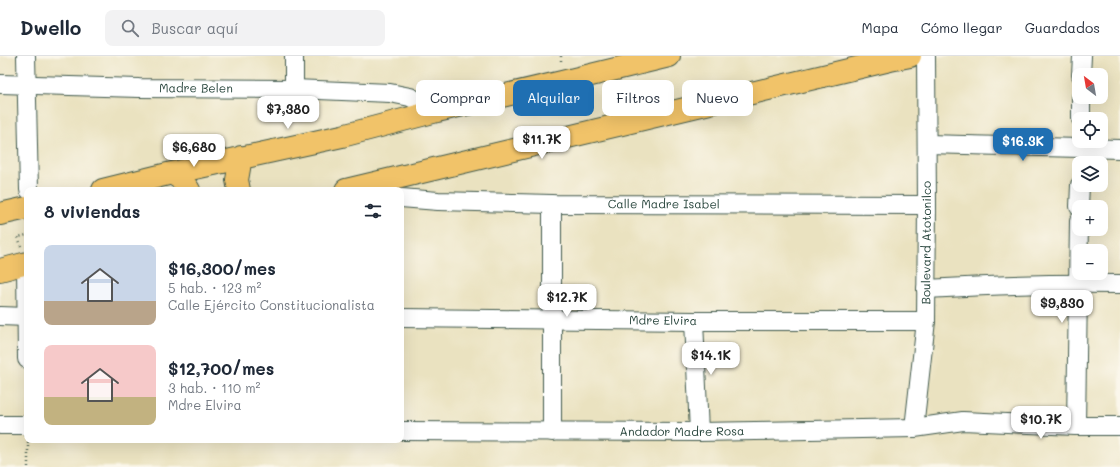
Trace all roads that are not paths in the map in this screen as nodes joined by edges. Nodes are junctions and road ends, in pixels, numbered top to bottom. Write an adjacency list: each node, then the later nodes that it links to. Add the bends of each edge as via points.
1 (26, 56): 9 (street)
2 (294, 56): 10 (street)
3 (669, 56): 11 (main road)
4 (910, 56): 23 (main road, via 700,104)
5 (926, 56): 14 (street, Boulevard Atotonilco)
6 (1082, 56): 7 (street)
7 (1082, 68)
8 (0, 84): 9 (street, Madre Belen)
9 (26, 84): 10 (street, Madre Belen); 19 (street)
10 (294, 90): 12 (street, Madre Belen, via 390,93)
11 (505, 95)
12 (416, 100)
13 (418, 116): 17 (main road)
14 (927, 144): 16 (street); 26 (street, Boulevard Atotonilco)
15 (1120, 149): 16 (street)
16 (1081, 151)
17 (241, 158): 18 (main road); 22 (main road, via 237,180)
18 (172, 173): 20 (main road); 21 (main road)
19 (30, 187)
20 (115, 187)
21 (187, 187)
22 (238, 187)
23 (368, 187)
24 (404, 198): 25 (street, Calle Madre Isabel)
25 (552, 204): 26 (street, Calle Madre Isabel); 38 (street)
26 (927, 205): 34 (street, Boulevard Atotonilco)
27 (24, 209): 28 (main road)
28 (0, 214)
29 (1079, 236): 32 (street)
30 (24, 264): 31 (main road)
31 (0, 270)
32 (1078, 284): 33 (street); 34 (street); 43 (street)
33 (1120, 284)
34 (926, 289): 40 (street, Boulevard Atotonilco)
35 (0, 316): 36 (street)
36 (24, 318)
37 (404, 318): 38 (street, Mdre Elvira)
38 (552, 319): 39 (street, Mdre Elvira); 47 (street)
39 (694, 321): 40 (street, Mdre Elvira); 48 (street)
40 (926, 321): 45 (street, Boulevard Atotonilco)
41 (0, 425): 42 (street)
42 (24, 425)
43 (1076, 426): 44 (street, Andador Madre Rosa); 45 (street, Andador Madre Rosa, via 963,421)
44 (1120, 426)
45 (914, 428): 48 (street, Andador Madre Rosa)
46 (404, 431): 47 (street, Andador Madre Rosa)
47 (552, 432): 48 (street, Andador Madre Rosa)
48 (699, 432)

